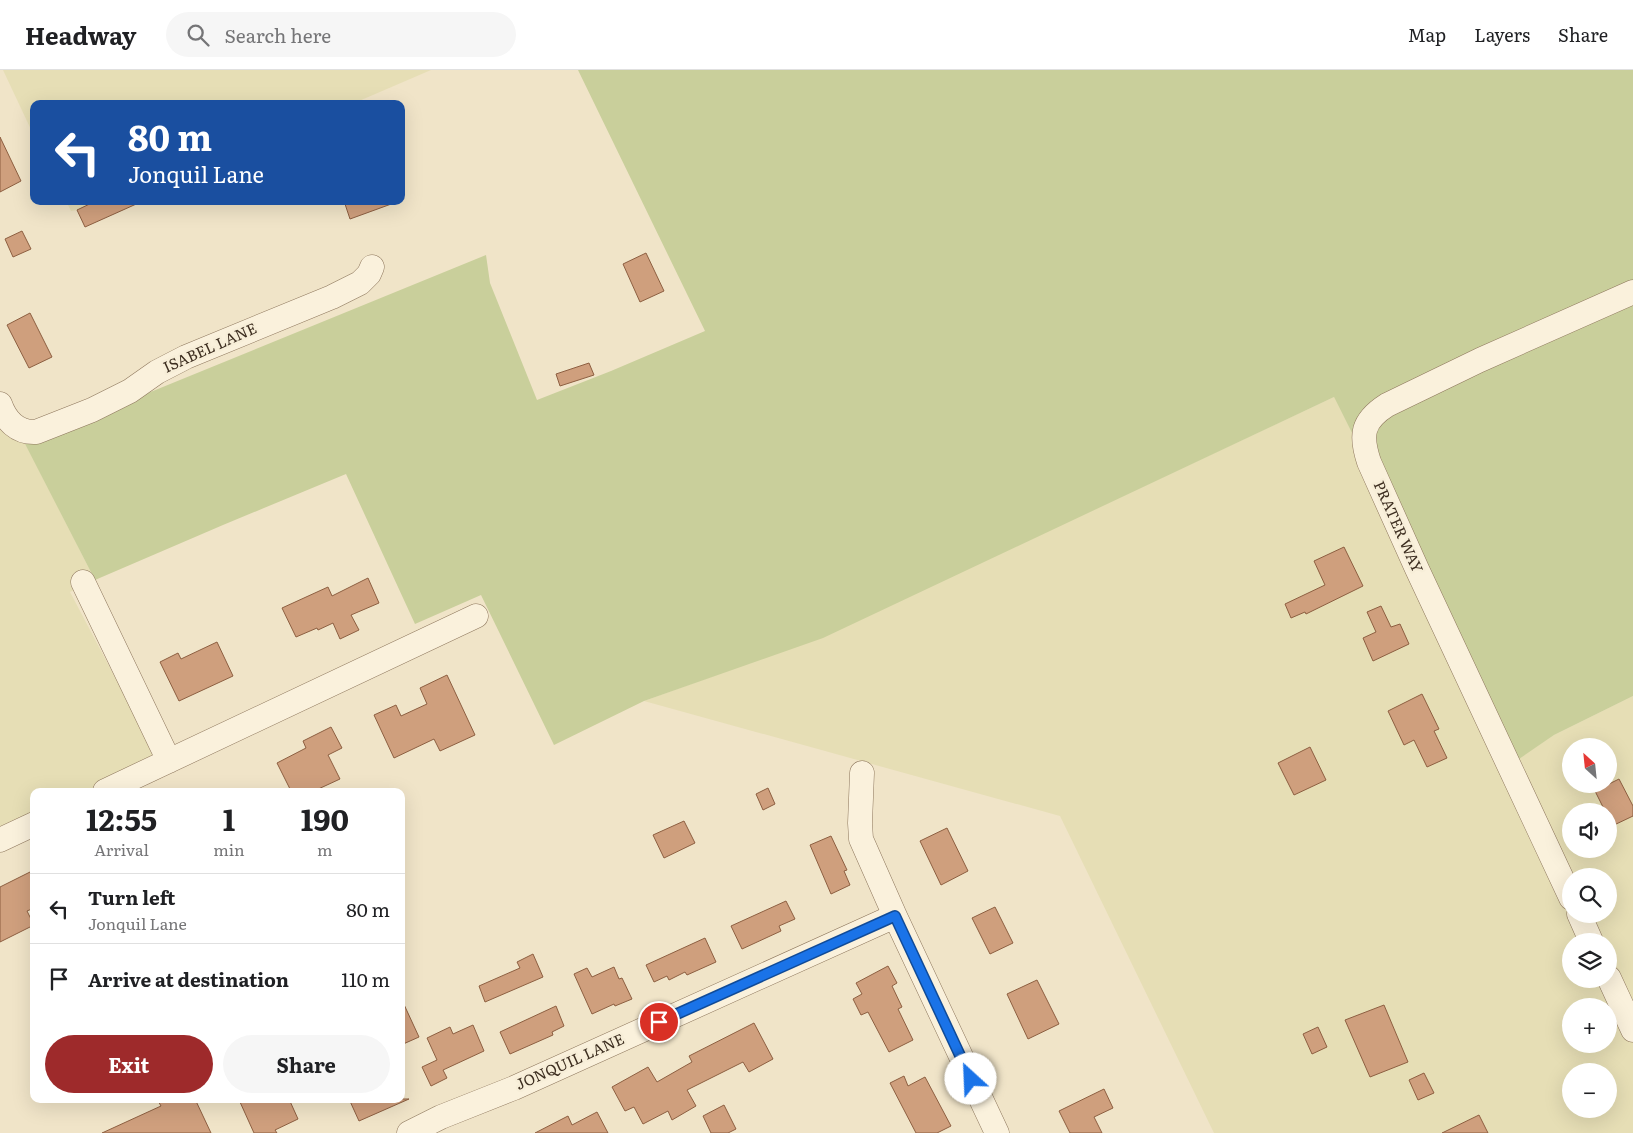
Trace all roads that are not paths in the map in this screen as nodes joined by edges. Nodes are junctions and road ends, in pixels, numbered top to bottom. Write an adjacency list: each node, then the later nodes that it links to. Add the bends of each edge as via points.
1 (372, 267): 3 (street, ISABEL LANE, via 366,278 353,286 186,357 130,391 45,429 28,432 14,427)
2 (1633, 292): 11 (street, PRATER WAY, via 1387,405 1370,418 1364,433 1369,462)
3 (0, 404)
4 (83, 582): 6 (street)
5 (476, 616): 6 (street)
6 (169, 761): 8 (street)
7 (862, 773): 12 (street, via 861,839)
8 (111, 788)
9 (30, 826): 10 (street)
10 (0, 840)
11 (1562, 879)
12 (895, 916): 15 (street, JONQUIL LANE); 16 (street)
13 (1614, 988): 14 (street)
14 (1633, 1030)
15 (409, 1133)
16 (997, 1133)

